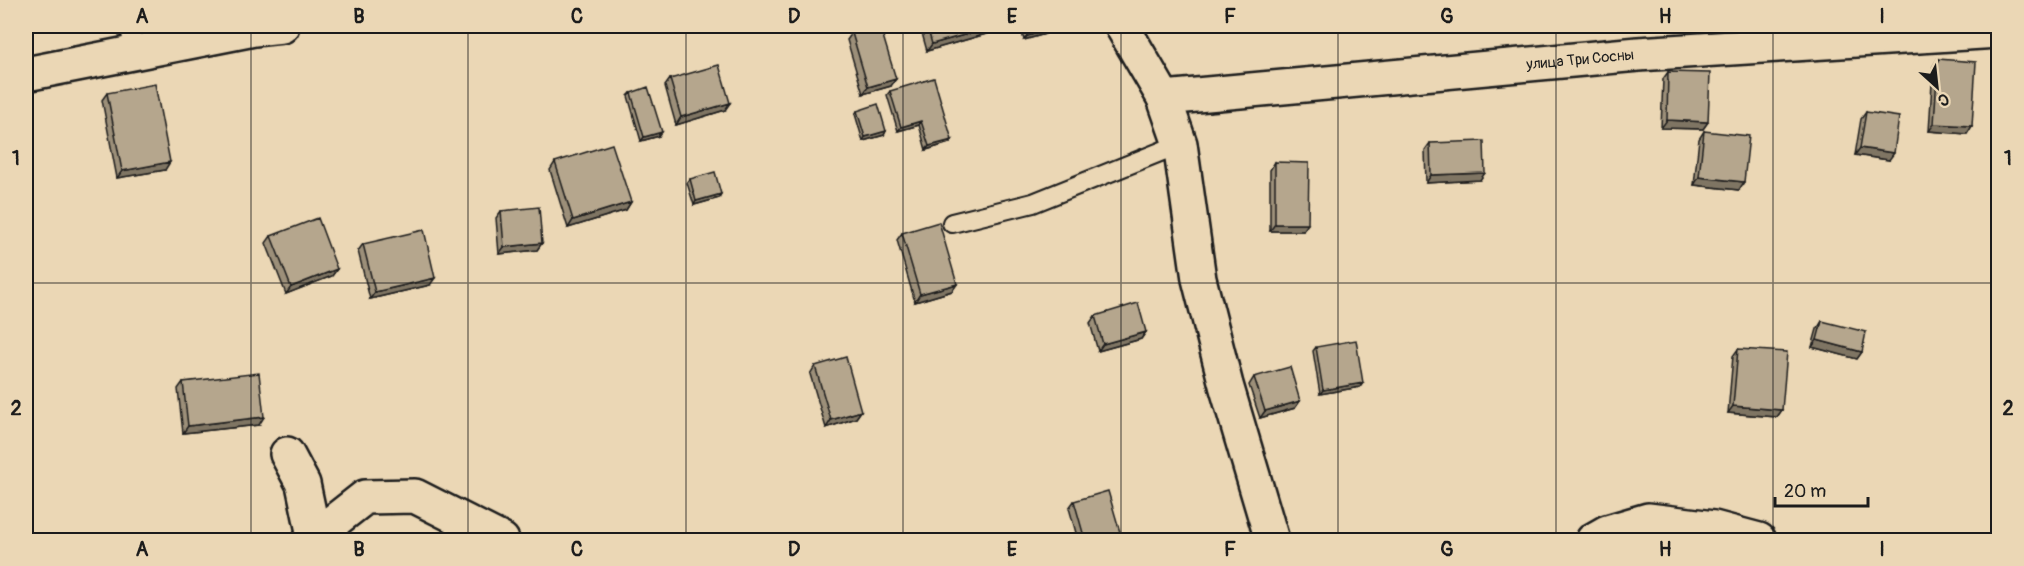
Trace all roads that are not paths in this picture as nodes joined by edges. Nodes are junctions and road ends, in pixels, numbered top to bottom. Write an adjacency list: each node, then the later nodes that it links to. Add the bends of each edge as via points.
1 (282, 26): 4 (street)
2 (1122, 26): 6 (street)
3 (1998, 31): 6 (street, улица Три Сосны, via 1638,54)
4 (132, 39): 5 (street)
5 (26, 74)
6 (1164, 98): 7 (street)
7 (1180, 144): 8 (lane, via 1033,203); 12 (street, via 1199,279)
8 (952, 223)
9 (287, 454): 10 (street, via 303,484)
10 (312, 538): 11 (street, via 365,497 416,496)
11 (502, 540)
12 (1272, 540)
13 (1593, 540): 14 (street, via 1647,520 1714,528)
14 (1759, 540)

